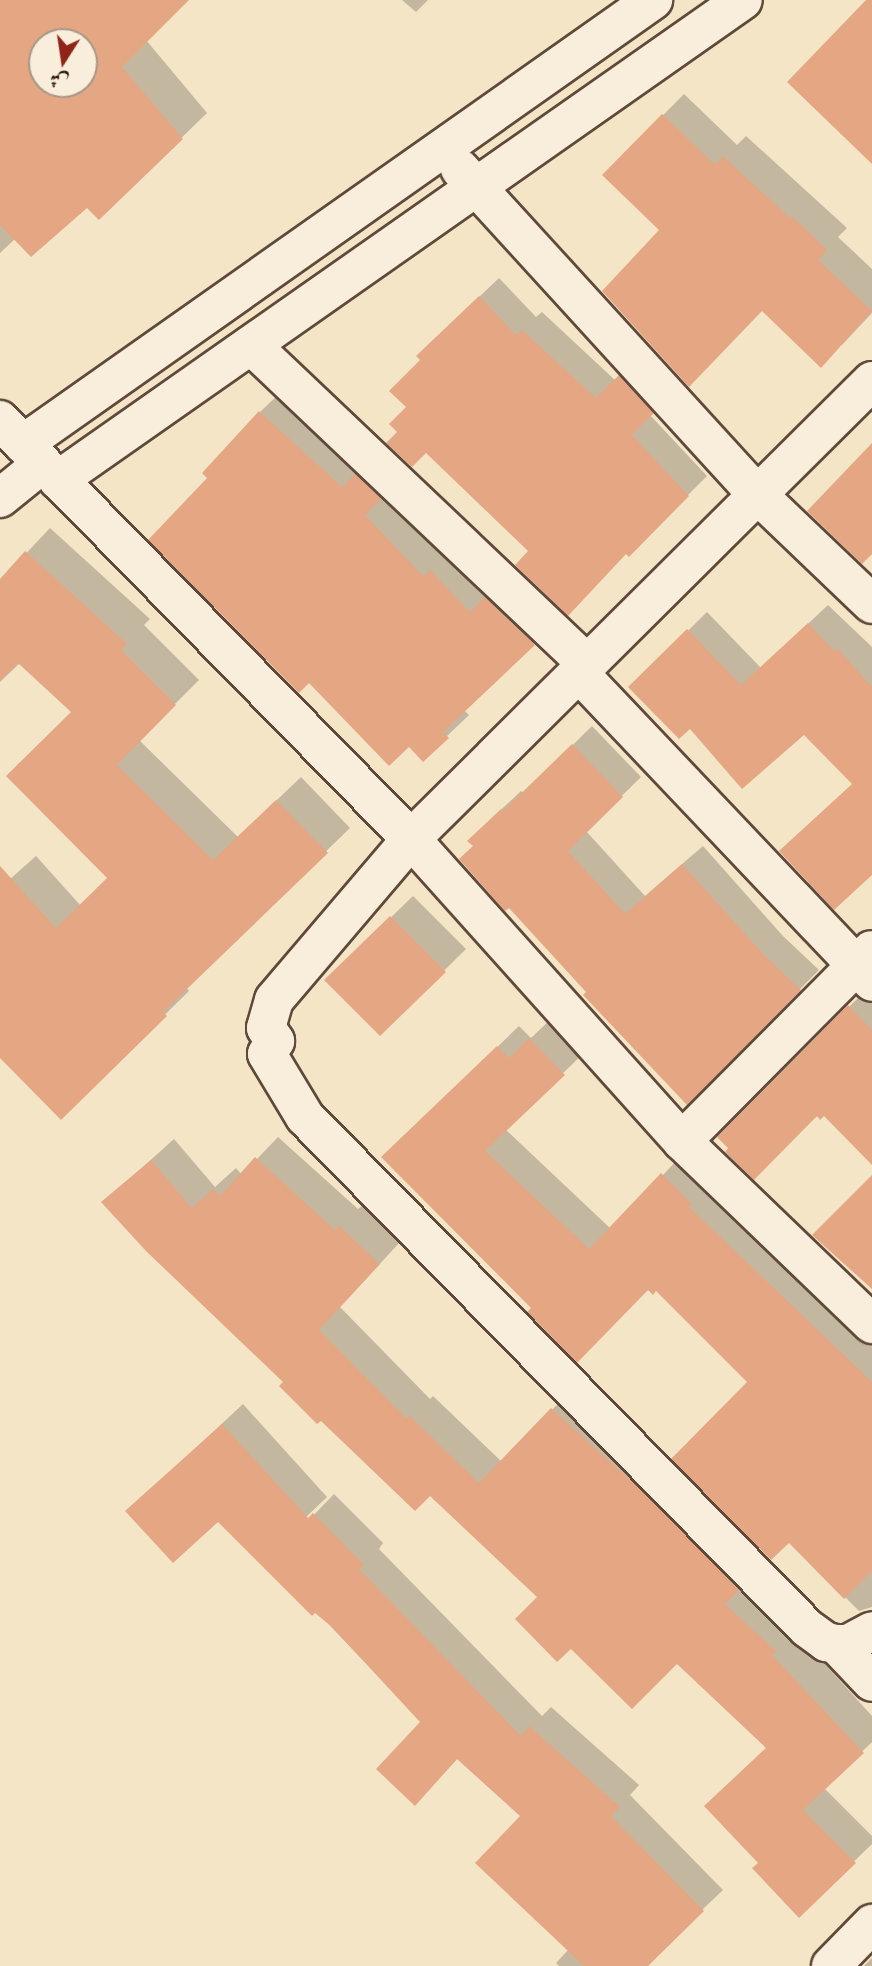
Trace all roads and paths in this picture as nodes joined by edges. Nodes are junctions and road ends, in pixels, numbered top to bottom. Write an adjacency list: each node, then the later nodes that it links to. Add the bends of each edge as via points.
1 (653, 0): 3 (street)
2 (743, 0): 4 (street)
3 (442, 148): 4 (street); 7 (street)
4 (476, 189): 5 (street); 8 (street)
5 (251, 345): 7 (street); 11 (street)
6 (872, 380): 8 (street)
7 (31, 452): 9 (street); 12 (street)
8 (757, 494): 10 (street); 11 (street)
9 (0, 498)
10 (872, 604)
11 (582, 668): 12 (street); 13 (street)
12 (411, 839): 14 (street); 17 (street, via 274,1000 266,1028 275,1041 267,1054 305,1117 807,1628)
13 (866, 966): 14 (street)
14 (682, 1141): 15 (street)
15 (872, 1324)
16 (872, 1631): 17 (street, via 848,1644)
17 (836, 1644): 18 (street)
18 (872, 1682)
19 (872, 1924): 20 (street)
20 (831, 1966)

